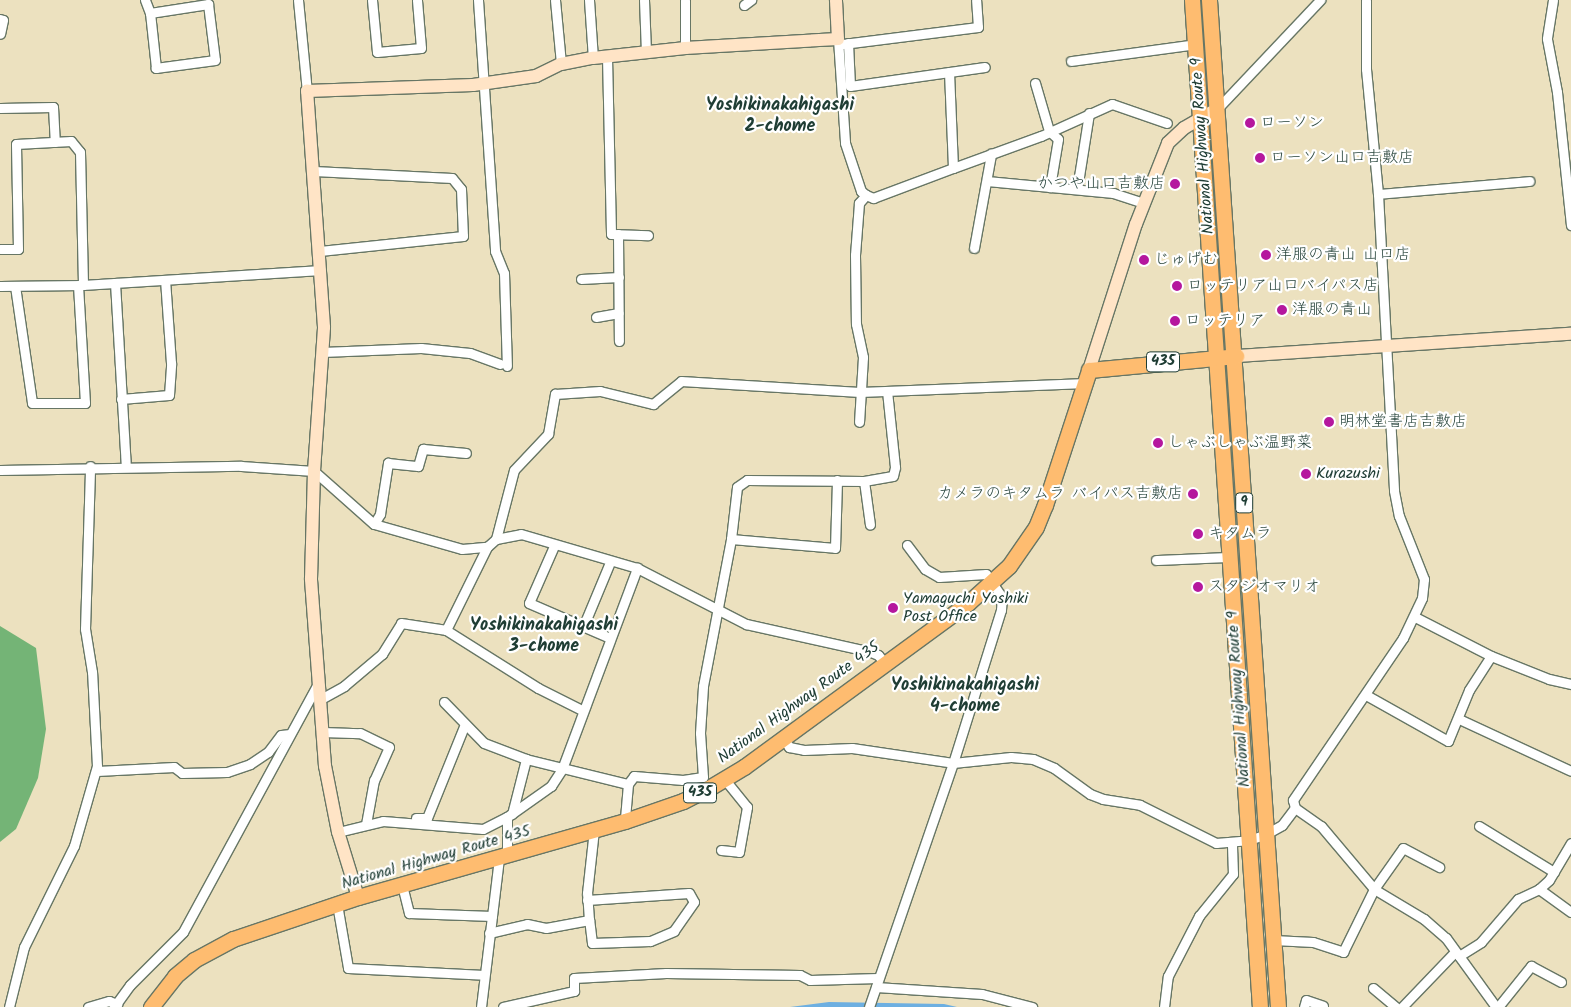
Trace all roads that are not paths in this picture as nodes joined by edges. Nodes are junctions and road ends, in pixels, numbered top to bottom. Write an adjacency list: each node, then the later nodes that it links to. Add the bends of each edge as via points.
1 (145, 0): 17 (street)
2 (298, 0): 32 (street)
3 (372, 0): 4 (street, via 376,52 421,48)
4 (417, 0)
5 (478, 0): 30 (street)
6 (555, 0): 27 (street)
7 (589, 0): 25 (street)
8 (644, 0): 23 (street)
9 (684, 0): 22 (street)
10 (836, 0): 20 (street)
11 (976, 0): 20 (street, via 978,27)
12 (1192, 0): 21 (highway, National Highway Route 9 / 9)
13 (1209, 0): 34 (highway, National Highway Route 9 / 9)
14 (1320, 0): 34 (street)
15 (1366, 0): 47 (street, via 1366,68)
16 (1553, 0): 50 (street, via 1547,39 1557,92)
17 (150, 13): 17 (street, via 208,4 215,60 156,68)
18 (0, 19): 19 (street, via 3,20)
19 (0, 34)
20 (841, 42): 22 (street); 29 (street, via 850,86); 48 (street, via 844,143 861,191)
21 (1196, 44): 26 (street); 36 (highway, National Highway Route 9 / 9)
22 (685, 48): 23 (street)
23 (646, 52): 24 (street)
24 (608, 57): 25 (street); 51 (street, via 611,234)
25 (593, 58): 27 (street)
26 (1071, 61)
27 (561, 64): 30 (street, via 536,76)
28 (985, 67): 29 (street)
29 (949, 72): 41 (street)
30 (486, 83): 32 (street); 69 (street, via 495,251 504,273 504,365 470,353 421,348)
31 (1035, 83): 38 (street)
32 (307, 91): 42 (street)
33 (0, 108): 39 (street, via 53,107)
34 (1218, 108): 36 (street); 71 (highway, National Highway Route 9 / 9)
35 (1089, 113): 37 (street, via 1112,104); 38 (street); 46 (street)
36 (1201, 118): 49 (street, via 1168,143); 70 (highway, National Highway Route 9 / 9)
37 (1167, 123)
38 (1049, 131): 40 (street); 45 (street, via 1058,139)
39 (55, 142): 54 (street, via 16,144 18,249); 61 (street, via 71,141 80,152)
40 (991, 154): 41 (street); 43 (street)
41 (953, 168): 48 (street, via 873,198)
42 (314, 171): 55 (street); 55 (street, via 452,178 461,188 462,236)
43 (987, 181): 45 (street); 53 (street)
44 (1529, 181): 47 (street)
45 (1050, 186): 46 (street)
46 (1077, 189): 49 (street, via 1113,193)
47 (1378, 194): 68 (street)
48 (866, 195): 74 (street, via 859,203 855,255 856,324 863,357)
49 (1144, 204): 72 (street)
50 (1571, 225)
51 (618, 234): 52 (street); 57 (street)
52 (648, 235)
53 (974, 248)
54 (0, 250)
55 (320, 251): 56 (street)
56 (321, 270): 58 (street); 69 (street)
57 (619, 277): 59 (street); 64 (street)
58 (166, 280): 60 (street); 75 (street, via 171,363 169,394)
59 (582, 280)
60 (115, 283): 61 (street); 75 (street)
61 (80, 285): 63 (street); 63 (street, via 85,402 32,403)
62 (0, 286): 63 (street)
63 (15, 286)
64 (619, 312): 65 (street); 67 (street)
65 (596, 317)
66 (1571, 334): 68 (street)
67 (619, 341)
68 (1387, 348): 71 (street); 97 (street, via 1394,491 1399,516 1424,579)
69 (322, 352): 81 (street)
70 (1217, 356): 71 (highway, 435); 72 (highway, 435); 91 (highway, National Highway Route 9 / 9)
71 (1236, 356): 129 (highway, National Highway Route 9 / 9)
72 (1088, 377): 73 (street); 95 (highway, National Highway Route 435 / 435, via 1036,527 1009,566)
73 (887, 391): 74 (street); 83 (street, via 895,468 893,476)
74 (860, 392): 76 (street); 86 (street, via 681,381 653,404 600,391 555,394 548,434 514,470)
75 (121, 399): 79 (street)
76 (859, 422)
77 (466, 453): 84 (street, via 423,448 418,466 388,463 380,514)
78 (90, 466): 79 (street); 80 (street); 117 (street, via 85,630 92,672)
79 (126, 466): 81 (street, via 241,466)
80 (0, 470)
81 (314, 471): 84 (street); 103 (street, via 311,579)
82 (837, 480): 83 (street); 87 (street, via 747,480 737,488); 87 (street, via 835,548)
83 (864, 481): 85 (street)
84 (374, 524): 90 (street, via 462,549)
85 (870, 525)
86 (496, 539): 89 (street, via 521,534); 90 (street)
87 (731, 539): 96 (street)
88 (907, 545): 95 (street, via 925,569 938,577 986,574)
89 (554, 546): 93 (street); 98 (street, via 529,603)
90 (486, 547): 99 (street)
91 (1229, 558): 92 (street); 130 (highway, National Highway Route 9 / 9)
92 (1156, 560)
93 (610, 562): 94 (street); 98 (street)
94 (637, 568): 96 (street, via 676,586); 100 (street)
95 (993, 582): 102 (highway, National Highway Route 435 / 435); 115 (street, via 1002,597 1001,610)
96 (717, 611): 102 (street, via 746,624 871,652); 120 (street, via 703,686 700,732 703,777 683,780 634,776)
97 (1415, 617): 101 (street); 105 (street)
98 (583, 627): 100 (street)
99 (446, 630): 106 (street, via 401,622 382,654 344,686); 108 (street, via 538,688)
100 (610, 638): 108 (street)
101 (1491, 656): 104 (street, via 1549,679); 109 (street, via 1469,690)
102 (885, 663): 113 (highway, National Highway Route 435 / 435)
103 (318, 683): 106 (street); 112 (street)
104 (1571, 684)
105 (1366, 696): 109 (street, via 1448,741); 121 (street, via 1293,800)
106 (319, 700): 111 (street)
107 (444, 702): 110 (street)
108 (582, 710): 116 (street)
109 (1459, 719): 118 (street)
110 (465, 724): 114 (street, via 484,743); 123 (street, via 432,818)
111 (322, 732): 125 (street, via 360,733 389,747 374,780); 128 (street)
112 (290, 734): 117 (street, via 282,735 268,752 250,764 227,772 182,773 174,767); 153 (street, via 183,932 166,953 130,985)
113 (783, 738): 115 (street, via 789,747 804,750 852,748); 119 (highway, National Highway Route 435 / 435)
114 (526, 759): 116 (street); 122 (street)
115 (953, 763): 131 (street, via 1010,757 1033,759 1054,768 1103,799 1140,805 1216,842); 151 (street)
116 (562, 769): 120 (street); 122 (street, via 551,786)
117 (96, 771): 155 (street, via 74,846 24,947)
118 (1571, 771)
119 (724, 779): 124 (highway, National Highway Route 435 / 435, via 683,801); 133 (street, via 747,807 739,852)
120 (628, 784): 124 (street)
121 (1295, 808): 129 (street, via 1282,825); 138 (street, via 1321,826)
122 (510, 815): 125 (street, via 483,829 383,821); 134 (street)
123 (416, 818)
124 (625, 821): 127 (highway, National Highway Route 435 / 435)
125 (366, 824): 128 (street)
126 (1479, 826): 136 (street)
127 (594, 830): 134 (highway, National Highway Route 435 / 435); 141 (street)
128 (338, 832): 140 (street)
129 (1266, 834): 130 (street); 147 (highway, National Highway Route 9 / 9)
130 (1249, 840): 131 (street); 163 (highway, National Highway Route 9 / 9)
131 (1232, 842): 162 (street, via 1234,874 1199,916 1168,976)
132 (1571, 842): 136 (street)
133 (721, 850)
134 (503, 858): 137 (highway, National Highway Route 435 / 435); 144 (street)
135 (1439, 867): 138 (street, via 1403,848)
136 (1554, 872): 139 (street)
137 (402, 885): 140 (highway, National Highway Route 435 / 435); 144 (street, via 409,913)
138 (1374, 889): 147 (street, via 1343,952 1313,942); 148 (street, via 1424,920 1446,938)
139 (1540, 889): 143 (street); 148 (street, via 1518,899 1480,942)
140 (358, 897): 142 (highway, National Highway Route 435 / 435)
141 (587, 900): 145 (street); 145 (street, via 689,893 694,902 674,931 650,941 592,943)
142 (337, 904): 149 (street, via 348,968); 157 (highway, National Highway Route 435 / 435, via 210,950 176,976)
143 (1571, 912)
144 (492, 916): 146 (street)
145 (589, 920): 146 (street, via 546,928 527,924)
146 (489, 933): 149 (street)
147 (1273, 940): 164 (highway, National Highway Route 9 / 9)
148 (1457, 954): 167 (street); 168 (street)
149 (484, 975): 158 (street)
150 (1561, 982): 168 (street, via 1531,966)
151 (876, 986): 159 (street, via 810,980 800,975 666,973 574,978 574,991); 160 (street); 161 (street, via 982,994)
152 (1373, 988): 166 (street)
153 (116, 1005): 156 (street, via 109,1001)
154 (1323, 1006): 165 (street, via 1306,1000)
155 (9, 1007)
156 (88, 1007)
157 (151, 1007)
158 (481, 1007)
159 (503, 1007)
160 (869, 1007)
161 (1032, 1007)
162 (1164, 1007)
163 (1260, 1007)
164 (1278, 1007)
165 (1304, 1007)
166 (1396, 1007)
167 (1402, 1007)
168 (1497, 1007)

